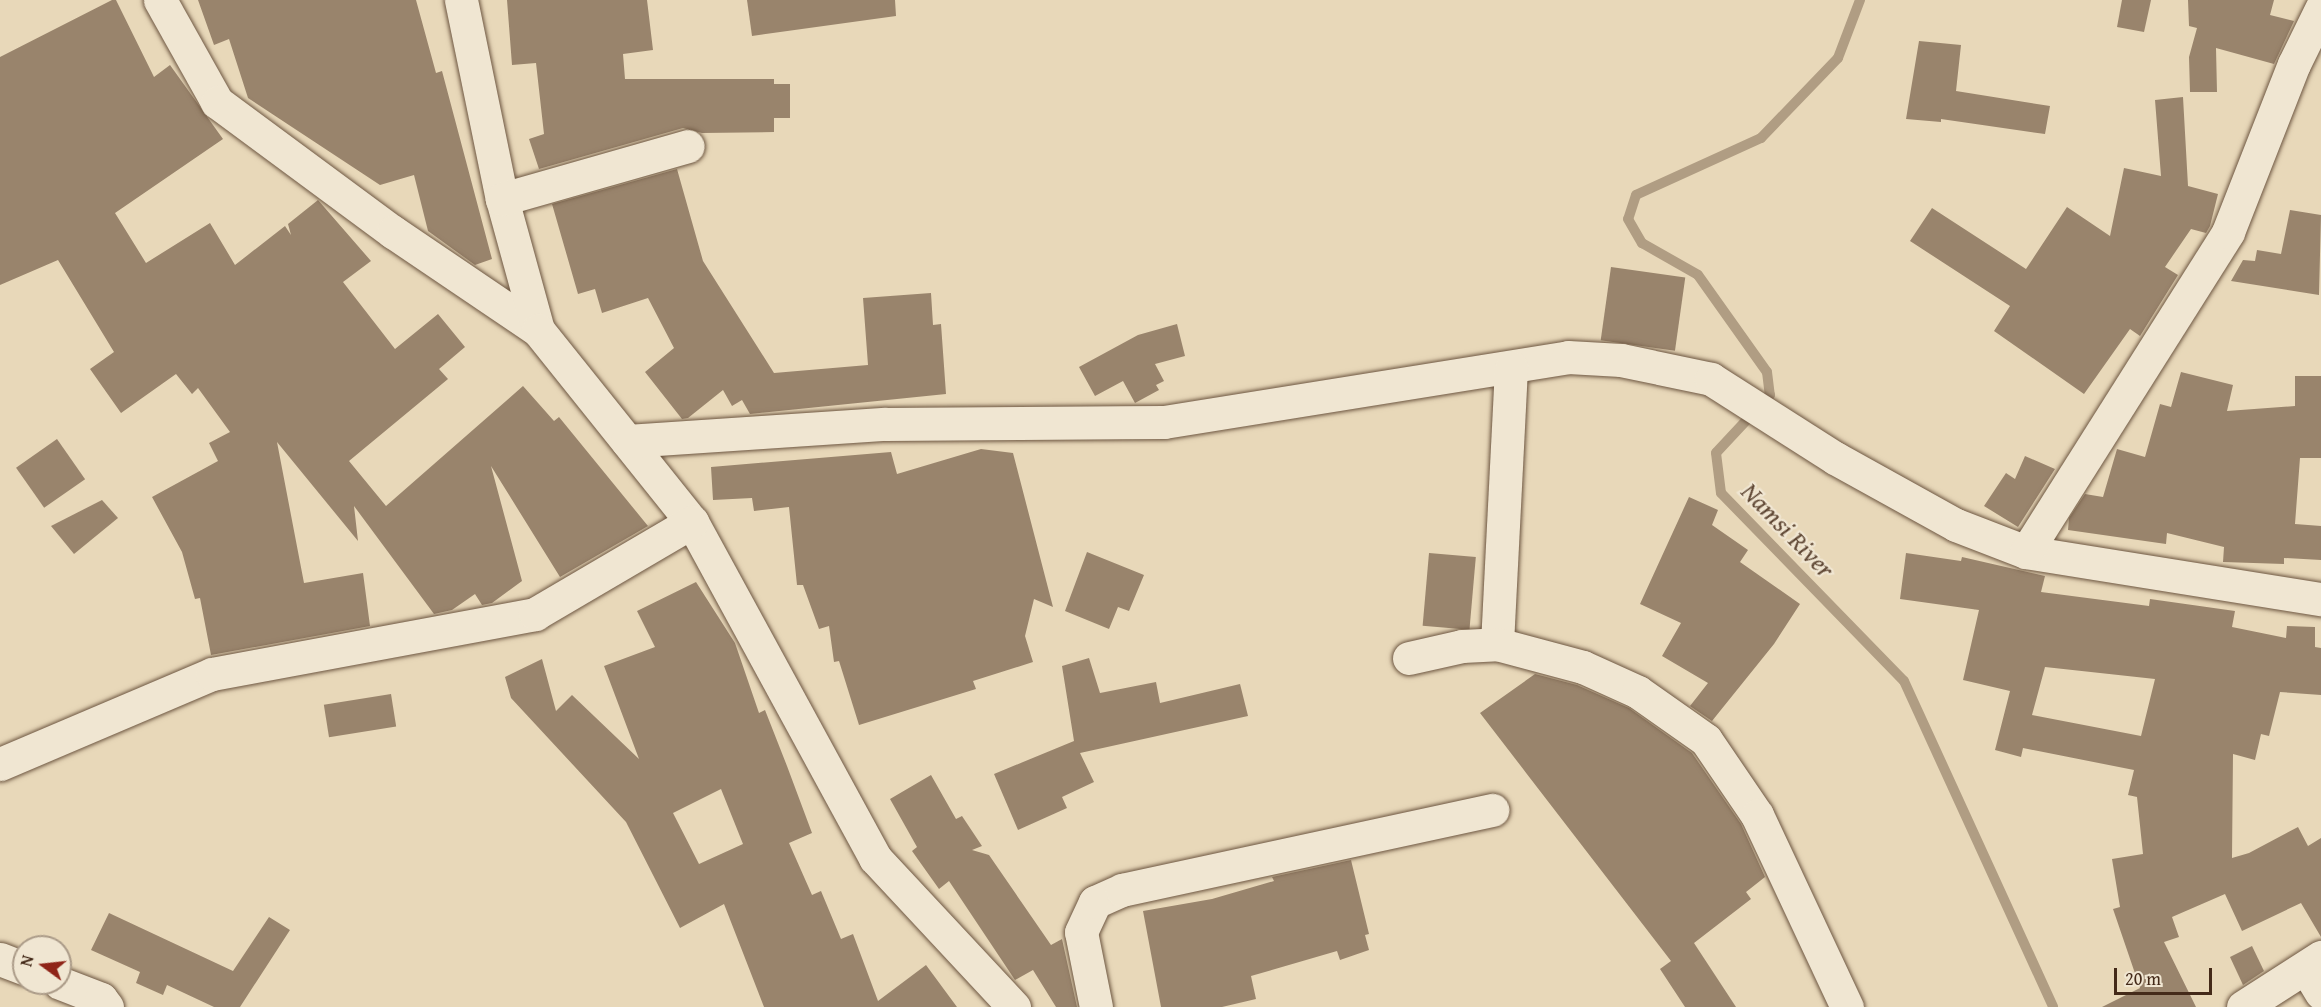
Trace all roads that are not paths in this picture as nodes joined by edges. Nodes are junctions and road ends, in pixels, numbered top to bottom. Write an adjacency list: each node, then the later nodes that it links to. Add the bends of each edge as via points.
1 (160, 0): 6 (street, via 217,102 393,232)
2 (461, 0): 5 (street)
3 (2321, 9): 10 (street, via 2294,64 2228,232)
4 (688, 146): 5 (street)
5 (502, 199): 6 (street)
6 (538, 330): 8 (street)
7 (1511, 367): 8 (street, via 1164,422 885,424); 10 (street, via 1568,357 1622,360 1711,380 1834,458 1956,525); 12 (street)
8 (627, 441): 9 (street)
9 (692, 522): 14 (street, via 535,614 212,674); 19 (street, via 875,858)
10 (2026, 552): 11 (street)
11 (2321, 599)
12 (1497, 644): 13 (street, via 1462,646); 21 (street, via 1583,667 1638,692 1706,740 1757,815)
13 (1409, 658)
14 (0, 764)
15 (1492, 810): 20 (street, via 1122,890 1095,902 1081,932)
16 (2316, 973): 22 (street)
17 (72, 988): 18 (street, via 100,999)
18 (107, 1007)
19 (1014, 1007)
20 (1096, 1007)
21 (1846, 1007)
22 (2243, 1007)

